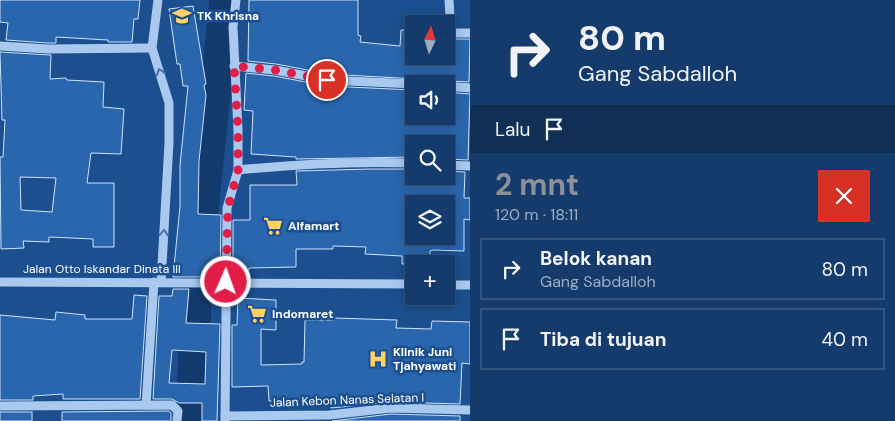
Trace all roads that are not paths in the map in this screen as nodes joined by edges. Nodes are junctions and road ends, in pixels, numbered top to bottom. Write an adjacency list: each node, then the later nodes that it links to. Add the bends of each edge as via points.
1 (158, 0): 8 (street)
2 (236, 0): 9 (street, Jalan Kebon Nanas Selatan I)
3 (449, 0): 4 (street)
4 (449, 15)
5 (455, 33): 6 (street)
6 (470, 33)
7 (0, 46): 8 (street)
8 (152, 48): 18 (street, one-way to 8, via 169,142 168,103)
9 (234, 66): 10 (street, via 327,80); 16 (street, Jalan Kebon Nanas Selatan I)
10 (405, 84)
11 (455, 87): 12 (street)
12 (470, 88)
13 (405, 163): 16 (street, via 308,164)
14 (455, 165): 15 (street)
15 (470, 166)
16 (238, 170): 19 (street, Jalan Kebon Nanas Selatan I, via 228,208)
17 (0, 282): 18 (street, Jalan Otto Iskandar Dinata III)
18 (158, 282): 19 (street, Jalan Otto Iskandar Dinata III); 23 (street)
19 (226, 282): 20 (street, Jalan Otto Iskandar Dinata III); 26 (street, Jalan Kebon Nanas Selatan I)
20 (405, 284)
21 (455, 285): 22 (street)
22 (470, 285)
23 (146, 405): 24 (street); 28 (street, via 174,406 178,411)
24 (0, 406)
25 (470, 410): 27 (street, Jalan Kebon Nanas Selatan I, via 391,408)
26 (225, 418): 27 (street, Jalan Kebon Nanas Selatan I)
27 (329, 418)
28 (177, 421)

